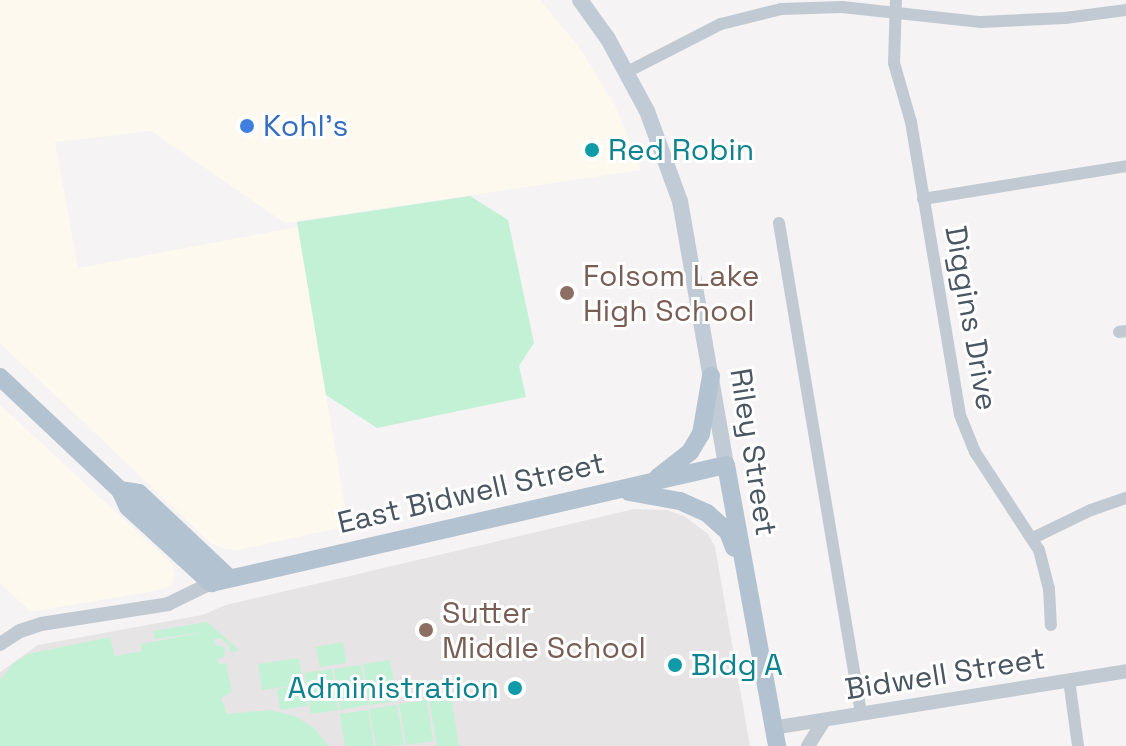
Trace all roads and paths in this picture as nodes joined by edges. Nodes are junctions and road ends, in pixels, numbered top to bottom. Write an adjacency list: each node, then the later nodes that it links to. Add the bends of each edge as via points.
1 (580, 0): 5 (main road, Riley Street)
2 (896, 0): 4 (street, Diggins Drive)
3 (1126, 10): 4 (street, via 1017,22)
4 (893, 14): 5 (street, via 812,7 751,15 693,36); 7 (street, Diggins Drive, via 894,63 911,122)
5 (627, 72): 9 (main road, Riley Street, via 663,149 680,201)
6 (1126, 166): 7 (street)
7 (923, 199): 15 (street, Diggins Drive, via 963,423 975,452)
8 (779, 223): 22 (street)
9 (711, 376): 11 (main road, Riley Street); 12 (main road, via 701,434 690,452)
10 (0, 377): 16 (main road, via 120,490 139,493)
11 (726, 465): 12 (main road, East Bidwell Street); 17 (main road, Riley Street)
12 (653, 481): 13 (main road, East Bidwell Street)
13 (595, 494): 16 (main road, East Bidwell Street); 17 (main road, via 638,492 707,513 728,532)
14 (1126, 498): 15 (street)
15 (1033, 538): 18 (street, Diggins Drive, via 1045,569)
16 (219, 580): 19 (street, via 168,604 41,624)
17 (746, 586): 24 (main road, Riley Street)
18 (1051, 625)
19 (0, 644)
20 (1126, 671): 21 (street, Bidwell Street)
21 (1069, 680): 22 (street, Bidwell Street); 26 (street)
22 (861, 714): 23 (street, Bidwell Street)
23 (824, 720): 24 (street, Bidwell Street); 25 (street)
24 (774, 737)
25 (808, 746)
26 (1078, 746)

